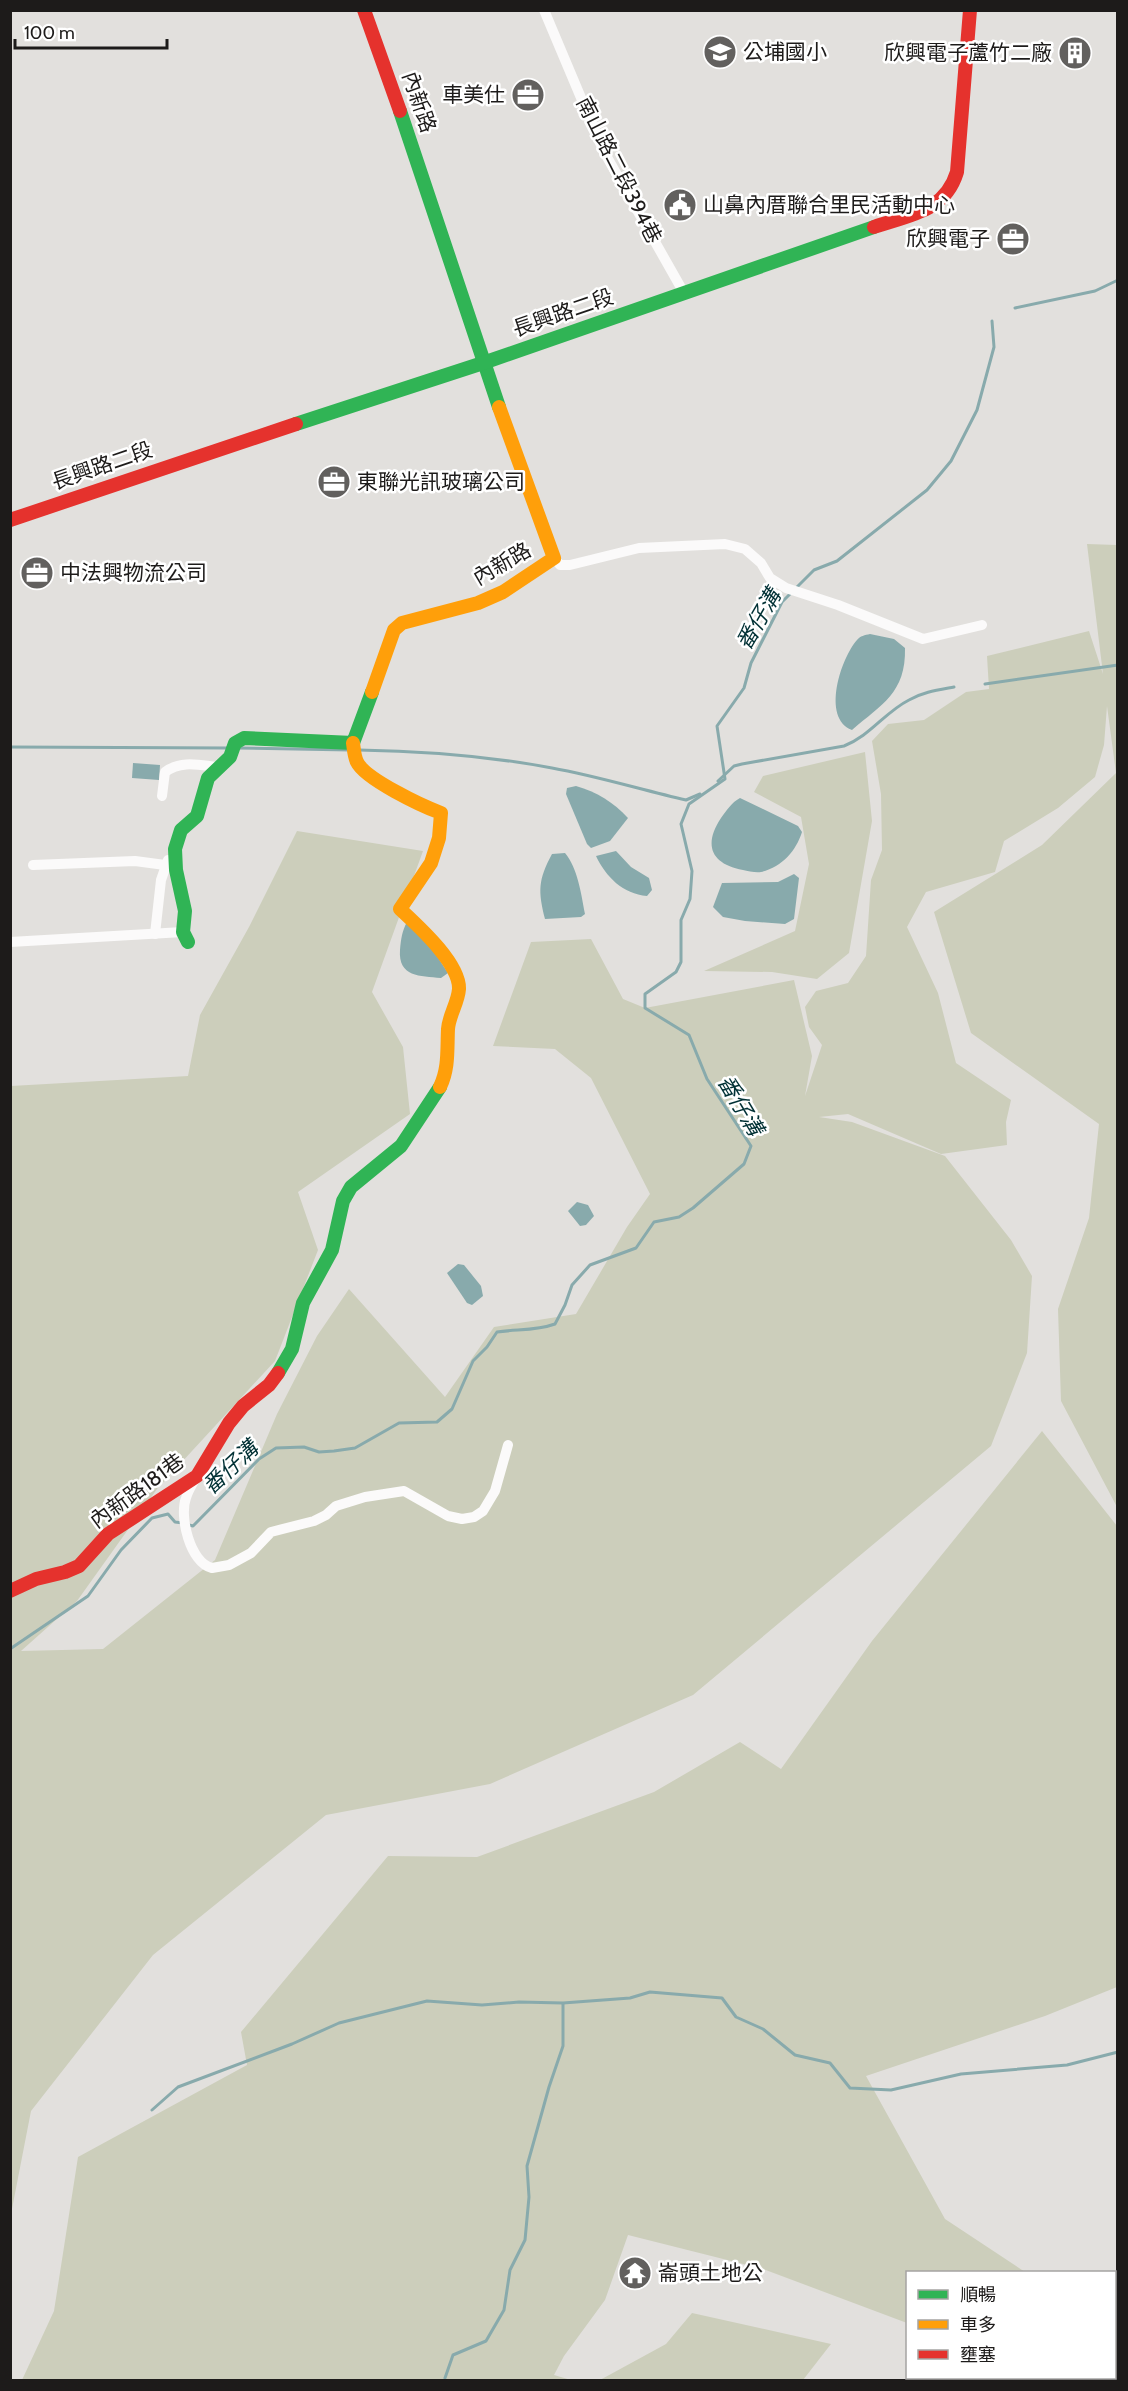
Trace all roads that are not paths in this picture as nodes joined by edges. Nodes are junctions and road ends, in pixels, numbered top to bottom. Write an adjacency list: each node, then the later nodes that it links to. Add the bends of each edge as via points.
1 (364, 10): 5 (street, 內新路)
2 (544, 10): 4 (street, 南山路二段394巷, via 603,150)
3 (970, 10): 4 (street, 長興路二段, via 959,161 946,196 935,206)
4 (684, 293): 5 (street, 長興路二段)
5 (483, 363): 6 (street, 長興路二段); 7 (street, 內新路)
6 (10, 520)
7 (554, 558): 8 (street, via 560,564 570,565 639,548 725,544 745,549 770,578 786,588 923,639); 9 (street, 內新路, via 504,592 402,623 394,630)
8 (982, 626)
9 (353, 743): 10 (street, via 244,738 235,743 230,757); 19 (street, 內新路181巷, via 357,763 427,809 441,813 442,826 433,860 400,909 436,943 459,988 448,1026 447,1073 401,1146 351,1187 332,1250 303,1303 285,1364 229,1423)
10 (218, 767): 11 (street, via 174,765 165,772); 12 (street, via 208,778 197,816 181,831)
11 (162, 796)
12 (176, 854): 14 (street); 16 (street, via 186,911)
13 (33, 865): 14 (street, via 135,861)
14 (165, 865): 15 (street)
15 (155, 934): 16 (street); 17 (street)
16 (185, 937)
17 (10, 942)
18 (508, 1444): 19 (street, via 495,1491 483,1511 474,1517 448,1516 404,1491 365,1497 336,1506 314,1521 271,1532 251,1553 230,1565 212,1568 199,1561 186,1534 185,1499)
19 (197, 1476): 20 (street, 內新路181巷, via 108,1534 79,1566)
20 (10, 1591)

